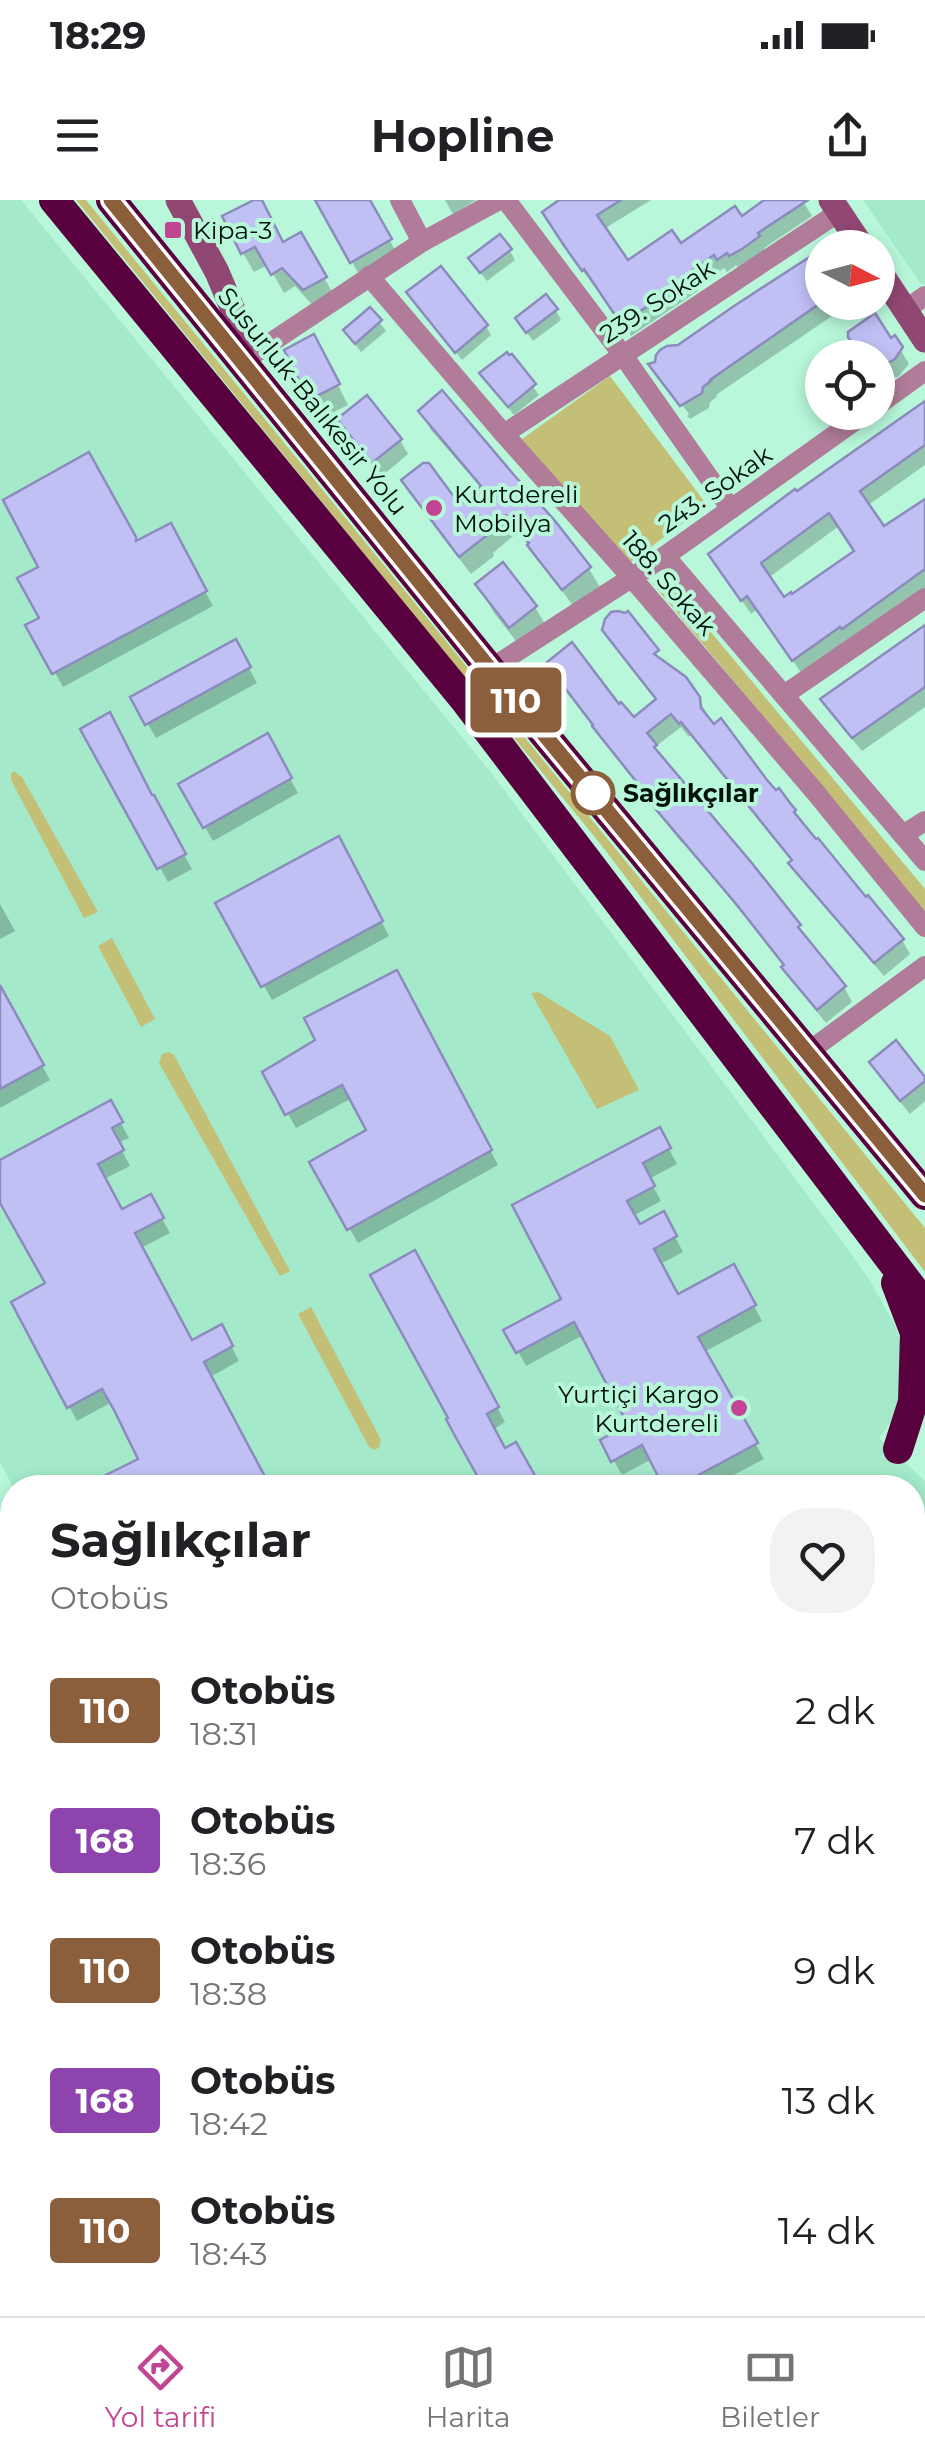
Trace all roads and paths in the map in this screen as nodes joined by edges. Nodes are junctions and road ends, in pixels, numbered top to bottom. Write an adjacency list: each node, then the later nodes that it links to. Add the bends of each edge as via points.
1 (54, 200): 32 (highway, via 464,699)
2 (111, 200): 14 (highway, Susurluk-Balıkesir Yolu)
3 (178, 200): 14 (main road, via 236,316)
4 (400, 200): 8 (street)
5 (502, 200): 8 (street); 13 (street)
6 (835, 206): 7 (main road); 13 (street, 239. Sokak)
7 (851, 230)
8 (422, 242): 9 (street)
9 (369, 276): 14 (street); 18 (street, 188. Sokak)
10 (895, 285): 11 (main road)
11 (915, 303): 12 (main road)
12 (925, 340)
13 (622, 354): 18 (street, 239. Sokak); 19 (street)
14 (243, 360): 23 (highway, Susurluk-Balıkesir Yolu)
15 (925, 371): 16 (street)
16 (895, 393)
17 (842, 430): 19 (street, 243. Sokak)
18 (504, 434): 21 (street, 188. Sokak)
19 (731, 509): 20 (street, 243. Sokak)
20 (665, 556): 21 (street, 243. Sokak); 24 (street, 188. Sokak)
21 (632, 578): 23 (street, 243. Sokak); 28 (street, 188. Sokak)
22 (925, 598): 24 (street)
23 (490, 669): 30 (highway, Susurluk-Balıkesir Yolu)
24 (784, 694): 26 (street, 188. Sokak)
25 (925, 821): 26 (street)
26 (904, 835): 27 (street, 188. Sokak)
27 (925, 860)
28 (925, 927)
29 (925, 966): 30 (street)
30 (808, 1052): 31 (highway, Susurluk-Balıkesir Yolu)
31 (925, 1195)
32 (885, 1252): 33 (highway); 34 (highway, via 915,1333 913,1402 898,1448)
33 (925, 1305)
34 (925, 1422)

